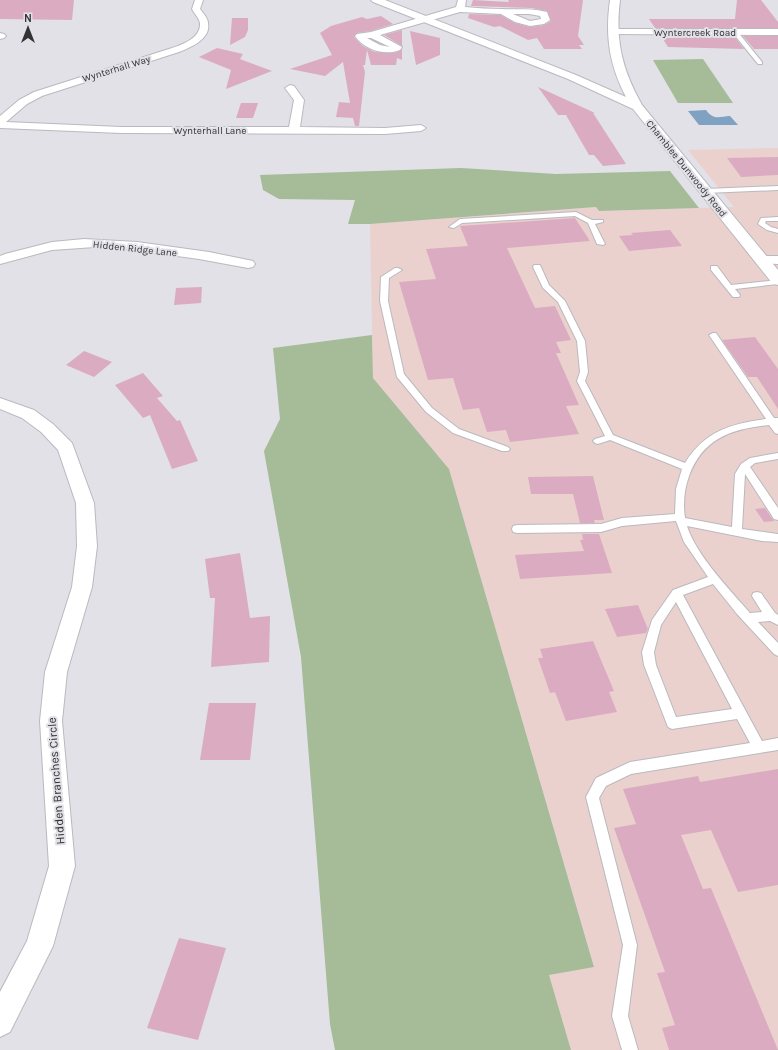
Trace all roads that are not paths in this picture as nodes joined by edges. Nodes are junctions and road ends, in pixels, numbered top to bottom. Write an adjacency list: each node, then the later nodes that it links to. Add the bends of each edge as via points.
1 (199, 0): 16 (street, Wynterhall Way, via 196,9 204,21 202,32 195,40 163,54 38,94 23,102)
2 (376, 0): 6 (street, Chamblee Dunwoody Road)
3 (615, 0): 7 (street)
4 (461, 4): 5 (street); 6 (street)
5 (503, 12)
6 (425, 19): 10 (street); 12 (street, Chamblee Dunwoody Road)
7 (612, 32): 8 (street, Wyntercreek Road); 13 (street, via 616,62)
8 (735, 32): 9 (street, Wyntercreek Road); 11 (lane)
9 (778, 32)
10 (372, 35)
11 (760, 64)
12 (578, 80): 13 (street, Chamblee Dunwoody Road); 15 (street, Chamblee Dunwoody Road)
13 (624, 82): 15 (street)
14 (290, 88): 19 (street, via 299,100)
15 (637, 106): 21 (street, Chamblee Dunwoody Road)
16 (0, 122)
17 (0, 125): 19 (street, Wynterhall Lane, via 121,130)
18 (421, 128): 19 (street, Wynterhall Lane, via 384,131)
19 (294, 130)
20 (778, 188): 21 (lane)
21 (706, 191): 29 (street, Chamblee Dunwoody Road)
22 (778, 219): 26 (lane, via 763,219 761,224)
23 (601, 221): 24 (lane)
24 (591, 222): 25 (lane, via 576,214 460,221); 27 (lane)
25 (452, 227)
26 (778, 231)
27 (601, 244)
28 (0, 260): 31 (street, Hidden Ridge Lane, via 45,247 84,243 119,244 226,258)
29 (762, 260): 30 (street); 35 (street, Chamblee Dunwoody Road)
30 (778, 260)
31 (248, 264)
32 (537, 268): 42 (lane, via 546,286 560,300 581,341 584,372 581,381)
33 (714, 268): 36 (lane)
34 (398, 270): 44 (lane, via 385,277 384,301 400,376 429,410 456,431)
35 (778, 281): 36 (lane)
36 (730, 287): 37 (lane)
37 (736, 295)
38 (713, 335): 40 (lane)
39 (0, 403): 62 (street, Hidden Branches Circle, via 28,414 66,447 85,503 87,546 82,587 56,672 51,721 62,866 39,946)
40 (775, 422): 41 (lane); 47 (lane, via 744,425 713,437 692,457)
41 (778, 431)
42 (610, 437): 43 (lane); 47 (lane)
43 (598, 441)
44 (505, 449)
45 (778, 456): 46 (lane, via 753,460)
46 (744, 466): 48 (lane); 51 (lane, via 740,474)
47 (687, 467): 49 (lane, via 680,498)
48 (778, 516)
49 (682, 519): 50 (lane, via 622,522 600,528); 51 (lane); 53 (lane, via 684,531)
50 (517, 529)
51 (737, 532): 52 (lane)
52 (778, 538)
53 (716, 580): 54 (lane); 56 (lane)
54 (677, 593): 59 (lane); 59 (lane, via 656,623 648,652 650,665 672,723)
55 (757, 596): 57 (lane)
56 (748, 618): 57 (lane); 58 (lane)
57 (775, 618)
58 (778, 651)
59 (740, 713): 61 (lane)
60 (778, 744): 61 (lane)
61 (759, 748): 63 (lane, via 630,768 601,782 592,797 630,945 620,1016)
62 (0, 1022)
63 (630, 1050)

